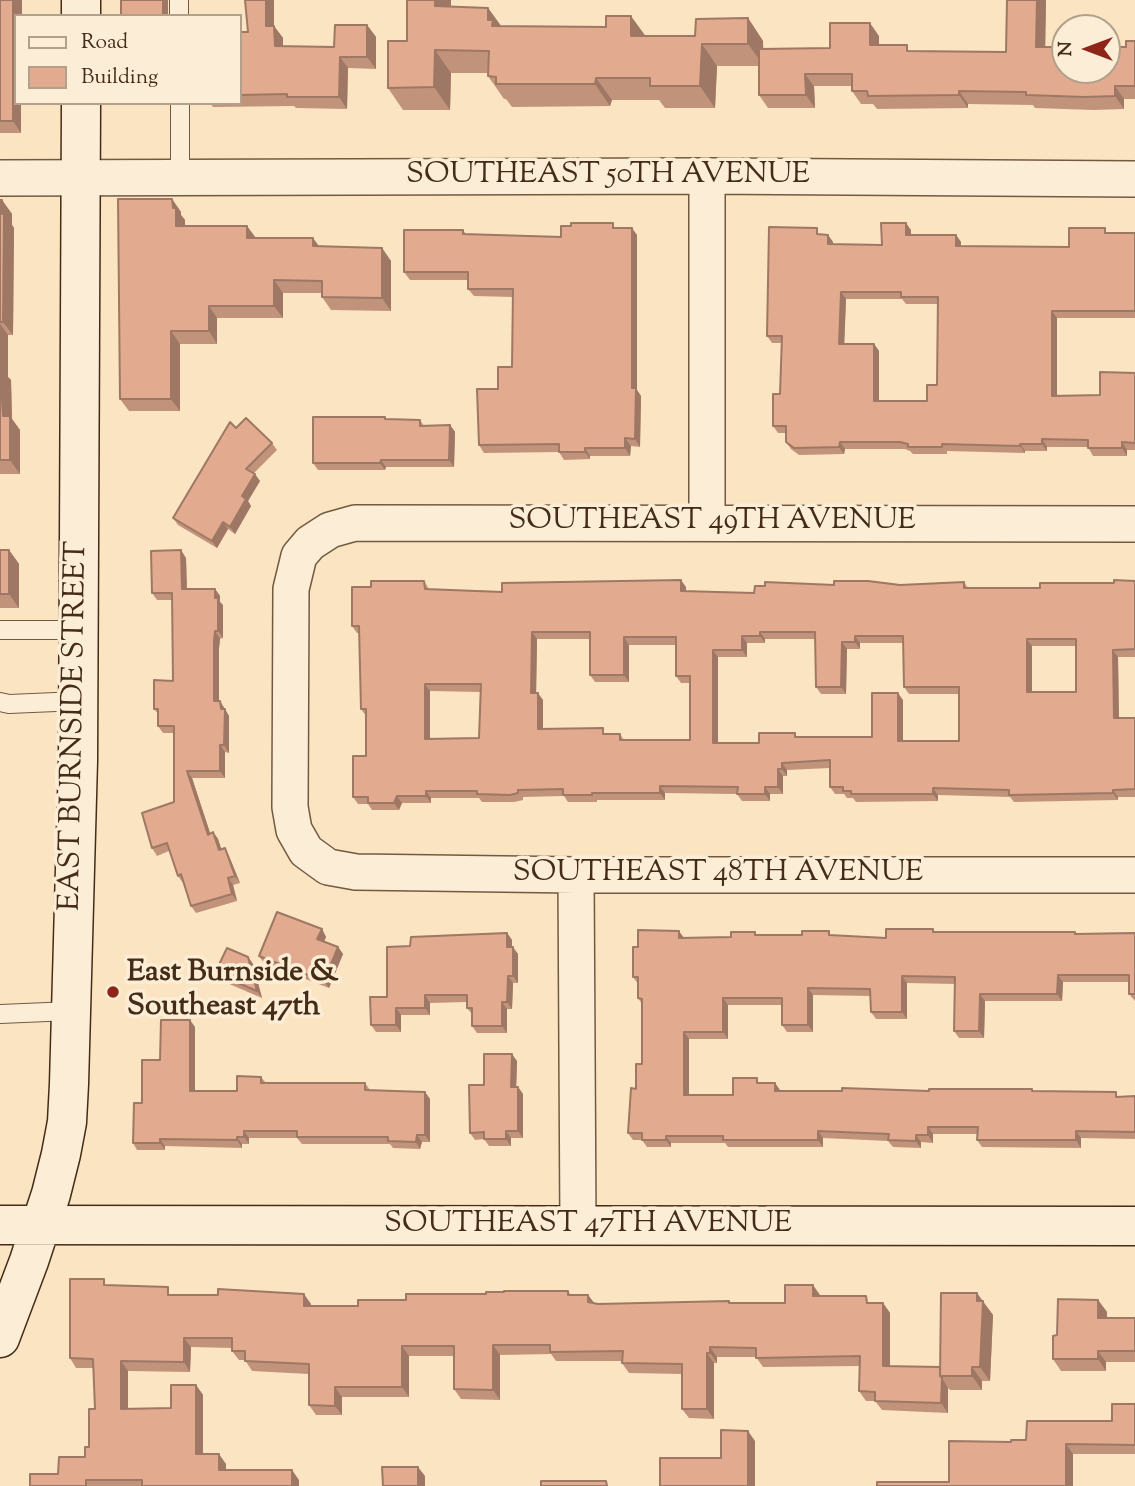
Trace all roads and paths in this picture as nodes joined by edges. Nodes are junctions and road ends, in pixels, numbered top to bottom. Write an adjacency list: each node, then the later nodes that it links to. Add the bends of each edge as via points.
1 (80, 105): 5 (main road, EAST BURNSIDE STREET)
2 (180, 105): 3 (lane)
3 (180, 176): 4 (street, SOUTHEAST 50TH AVENUE); 5 (street, SOUTHEAST 50TH AVENUE)
4 (706, 176): 7 (street, SOUTHEAST 50TH AVENUE); 8 (street)
5 (80, 177): 6 (street, SOUTHEAST 50TH AVENUE); 11 (main road, EAST BURNSIDE STREET)
6 (0, 178)
7 (1135, 179)
8 (707, 523): 9 (street, SOUTHEAST 49TH AVENUE); 14 (street, SOUTHEAST 49TH AVENUE, via 355,523 330,530 310,543 299,556 291,589 290,807 294,830)
9 (1135, 524)
10 (0, 630): 11 (lane)
11 (79, 630): 12 (main road, EAST BURNSIDE STREET)
12 (79, 701): 13 (lane); 17 (main road, EAST BURNSIDE STREET)
13 (0, 702)
14 (306, 850): 15 (street, SOUTHEAST 48TH AVENUE, via 327,867 356,872)
15 (576, 875): 16 (street, SOUTHEAST 48TH AVENUE); 21 (street)
16 (1135, 875)
17 (71, 1011): 18 (lane); 20 (main road, EAST BURNSIDE STREET, via 67,1122)
18 (0, 1014)
19 (0, 1225): 20 (main road, SOUTHEAST 47TH AVENUE)
20 (40, 1225): 21 (main road, SOUTHEAST 47TH AVENUE); 23 (main road, EAST BURNSIDE STREET)
21 (578, 1226): 22 (main road, SOUTHEAST 47TH AVENUE)
22 (1135, 1226)
23 (0, 1338)

